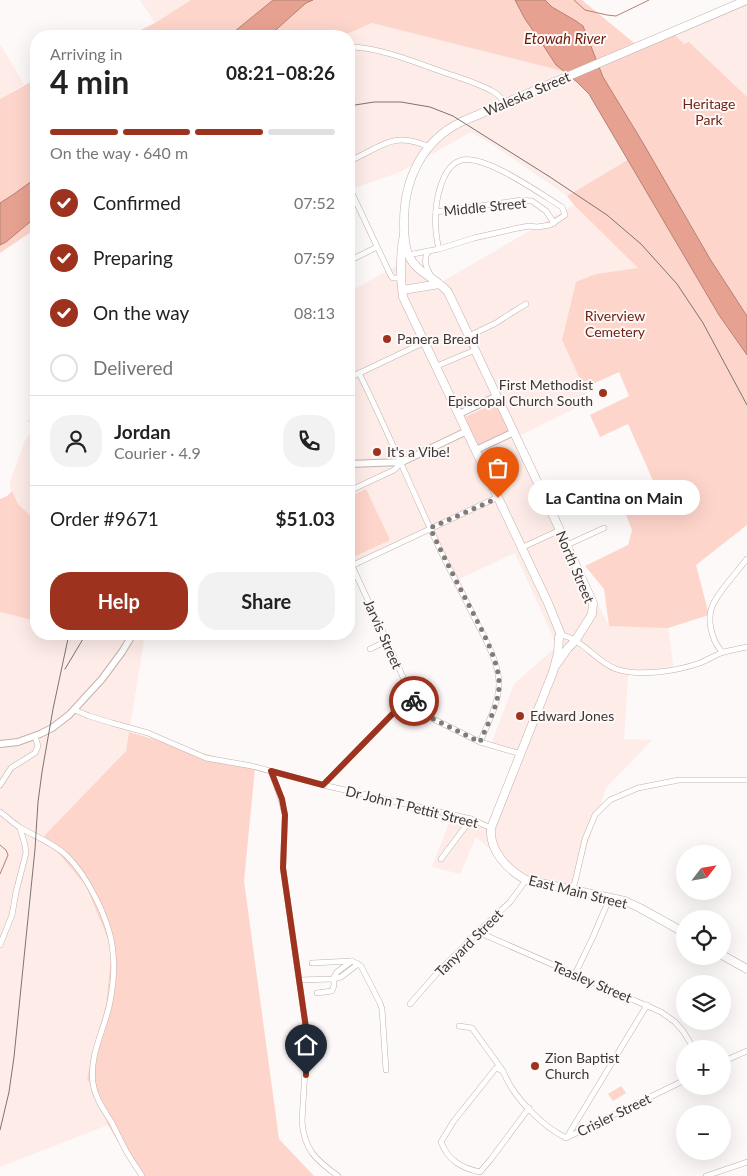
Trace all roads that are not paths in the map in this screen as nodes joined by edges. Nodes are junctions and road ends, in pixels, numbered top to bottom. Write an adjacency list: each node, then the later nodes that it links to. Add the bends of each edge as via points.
1 (747, 0): 3 (main road, Waleska Street)
2 (355, 47): 3 (street, via 386,53 478,85 495,92)
3 (504, 103): 4 (main road, Waleska Street, via 454,125)
4 (429, 147): 5 (street, via 411,140 400,140); 9 (main road, Waleska Street, via 413,171 407,189)
5 (355, 158)
6 (355, 200): 10 (street)
7 (436, 212): 8 (street, Middle Street, via 522,200 532,201 546,211); 8 (street, via 446,173 466,159 514,177 562,207 564,215); 11 (street)
8 (554, 223): 11 (street, via 518,228)
9 (404, 234): 13 (main road, Waleska Street); 16 (main road)
10 (377, 247): 14 (street); 16 (street, via 391,276)
11 (439, 249): 12 (street)
12 (428, 251): 13 (street); 17 (street, via 425,264)
13 (408, 255): 15 (main road, Waleska Street)
14 (355, 258)
15 (415, 265): 17 (main road, North Street)
16 (402, 278): 18 (main road)
17 (437, 283): 18 (main road); 20 (main road, North Street, via 452,298)
18 (402, 290): 21 (main road)
19 (526, 304): 20 (street)
20 (469, 336): 22 (street, North Street)
21 (425, 342): 23 (main road); 24 (street)
22 (475, 350): 23 (street); 26 (main road, North Street)
23 (437, 366): 27 (main road)
24 (360, 373): 25 (street); 31 (street)
25 (355, 375)
26 (498, 396): 27 (street); 29 (main road, North Street)
27 (459, 414): 28 (main road)
28 (467, 431): 30 (main road); 31 (street)
29 (514, 432): 30 (street); 37 (main road, North Street)
30 (476, 450): 34 (main road)
31 (402, 462): 32 (street); 33 (street, via 394,470); 35 (street)
32 (355, 464)
33 (355, 488)
34 (498, 498): 35 (street); 39 (main road)
35 (430, 528): 41 (street); 54 (street, via 483,634 498,676 498,697)
36 (604, 528): 38 (street)
37 (560, 530): 38 (main road, North Street); 39 (street)
38 (567, 545): 46 (main road, North Street, via 593,609)
39 (521, 548): 43 (main road)
40 (747, 559): 49 (street, via 714,600 711,609 709,618 714,639)
41 (355, 564)
42 (355, 576): 45 (street, Jarvis Street)
43 (561, 635): 46 (street); 50 (main road)
44 (129, 640): 52 (street, via 114,664)
45 (387, 641): 48 (street); 51 (street, Jarvis Street)
46 (576, 641): 49 (street, via 608,665 639,672 654,673 689,666); 50 (main road)
47 (747, 647): 49 (street)
48 (370, 649)
49 (722, 652)
50 (556, 665): 56 (main road)
51 (411, 695): 54 (street, Jarvis Street, via 427,716); 60 (street)
52 (75, 710): 53 (street, via 52,728); 57 (street, Dr John T Pettit Street, via 148,733 206,758)
53 (35, 736): 55 (street); 59 (street, via 38,746 35,753 11,768)
54 (480, 742): 56 (street, Jarvis Street)
55 (0, 744)
56 (521, 754): 64 (main road)
57 (271, 771): 60 (street, Dr John T Pettit Street); 79 (street, via 285,815 283,868)
58 (747, 780): 67 (street, via 679,780 638,788 610,800 595,815 585,838)
59 (0, 785)
60 (323, 785): 62 (street, Dr John T Pettit Street)
61 (0, 812): 63 (street)
62 (471, 819): 64 (street, Dr John T Pettit Street); 65 (street)
63 (20, 827): 71 (street, via 26,853 12,915); 93 (street, via 65,854 76,866 90,885 111,937 114,973 107,1015 95,1053 94,1090)
64 (490, 828): 66 (main road, East Main Street, via 492,841 503,862)
65 (441, 859)
66 (526, 880): 67 (main road, East Main Street); 70 (street, Tanyard Street, via 510,902)
67 (573, 890): 68 (main road, East Main Street)
68 (610, 897): 69 (main road, East Main Street, via 640,908); 77 (street)
69 (676, 928)
70 (478, 932): 77 (street, Teasley Street); 81 (street, Tanyard Street)
71 (0, 945)
72 (731, 960): 76 (main road)
73 (352, 961): 74 (street); 75 (street); 78 (street)
74 (312, 963)
75 (358, 964): 78 (street, via 342,977); 87 (street, via 382,1008)
76 (747, 969)
77 (575, 974): 82 (street, Teasley Street)
78 (332, 979): 79 (street); 80 (street, via 332,991)
79 (299, 980): 94 (street, via 307,1035 303,1134 312,1154)
80 (317, 993)
81 (410, 1004)
82 (647, 1005): 84 (street, Teasley Street, via 675,1022); 91 (street)
83 (459, 1026): 88 (street, Crisler Street, via 472,1028)
84 (688, 1040)
85 (747, 1050): 86 (street)
86 (731, 1058)
87 (386, 1070)
88 (503, 1071): 90 (street, Crisler Street); 90 (street, via 496,1068 453,1122 441,1142 445,1152 466,1169 480,1172)
89 (676, 1084): 91 (street, Crisler Street)
90 (528, 1108): 91 (street, Crisler Street, via 554,1132)
91 (566, 1138)
92 (747, 1162): 95 (street)
93 (142, 1176)
94 (338, 1176)
95 (706, 1176)

